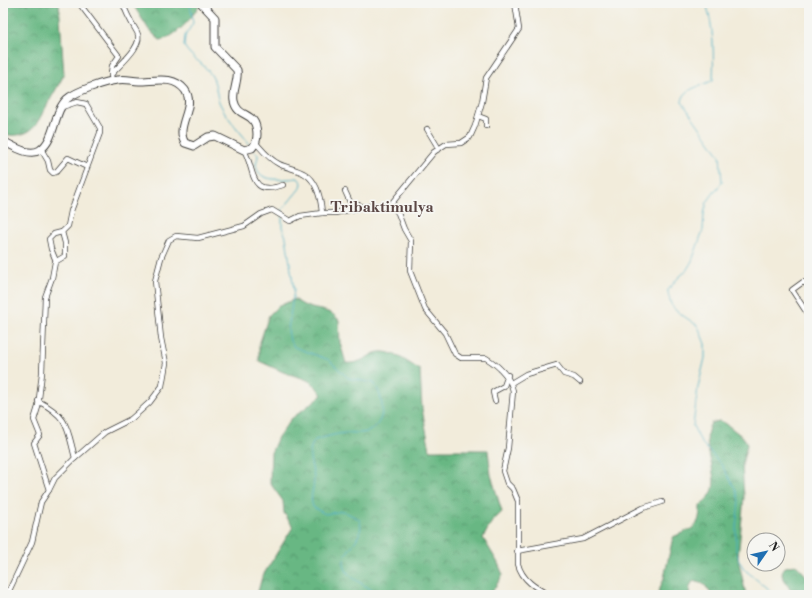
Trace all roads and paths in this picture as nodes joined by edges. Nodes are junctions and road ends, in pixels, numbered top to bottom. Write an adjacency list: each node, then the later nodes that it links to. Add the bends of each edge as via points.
1 (79, 3): 5 (street, via 119,56 112,66)
2 (123, 3): 5 (street, via 127,16 139,36 139,43)
3 (201, 3): 11 (main road, via 216,20 215,47 237,70 234,102 240,112 255,123)
4 (515, 3): 7 (street, via 519,29 486,78)
5 (112, 78): 6 (main road, via 73,95); 14 (main road, via 175,83 185,90 188,97 187,113 181,132 185,142 194,146 208,137 218,136)
6 (62, 107): 13 (main road, via 52,133); 15 (street, via 77,102 84,103 100,128)
7 (478, 116): 8 (street, via 486,119); 12 (street, via 466,140 457,144 446,144)
8 (486, 126)
9 (427, 129): 12 (street)
10 (3, 141): 13 (main road, via 26,151)
11 (256, 143): 14 (main road, via 252,148); 20 (street, via 267,156 279,164 310,178 317,192)
12 (439, 149): 18 (street)
13 (40, 150): 15 (street, via 53,173 68,158)
14 (244, 150): 16 (street, via 252,167 255,182 270,188)
15 (88, 167): 21 (street, via 70,222)
16 (283, 185)
17 (345, 191): 19 (street, via 350,202)
18 (391, 204): 19 (street); 25 (street, via 411,240 410,271 414,285 425,309 445,333 455,354 466,359 486,358)
19 (363, 207): 20 (street, via 336,213)
20 (322, 213): 30 (street, via 300,216 290,221 272,210 244,226 198,238 176,236 169,240 155,281 166,363 162,386 150,402 134,416 105,432)
21 (62, 232): 22 (street, via 65,256); 22 (street, via 49,238)
22 (56, 261): 28 (street, via 45,297 42,373)
23 (809, 286): 24 (street, via 803,282 792,290)
24 (809, 316)
25 (508, 375): 27 (street); 29 (street, via 504,386 494,391)
26 (580, 382): 27 (street, via 564,374 556,365 526,374)
27 (511, 383): 33 (street, via 513,391 503,471 518,501)
28 (38, 401): 30 (street, via 63,419); 31 (street, via 34,420 40,436 34,443)
29 (496, 401)
30 (75, 458): 31 (street, via 55,478)
31 (49, 490): 34 (street, via 41,502 32,542)
32 (662, 502): 33 (street, via 643,508 580,540)
33 (517, 551): 35 (street, via 521,574)
34 (5, 595)
35 (549, 595)

